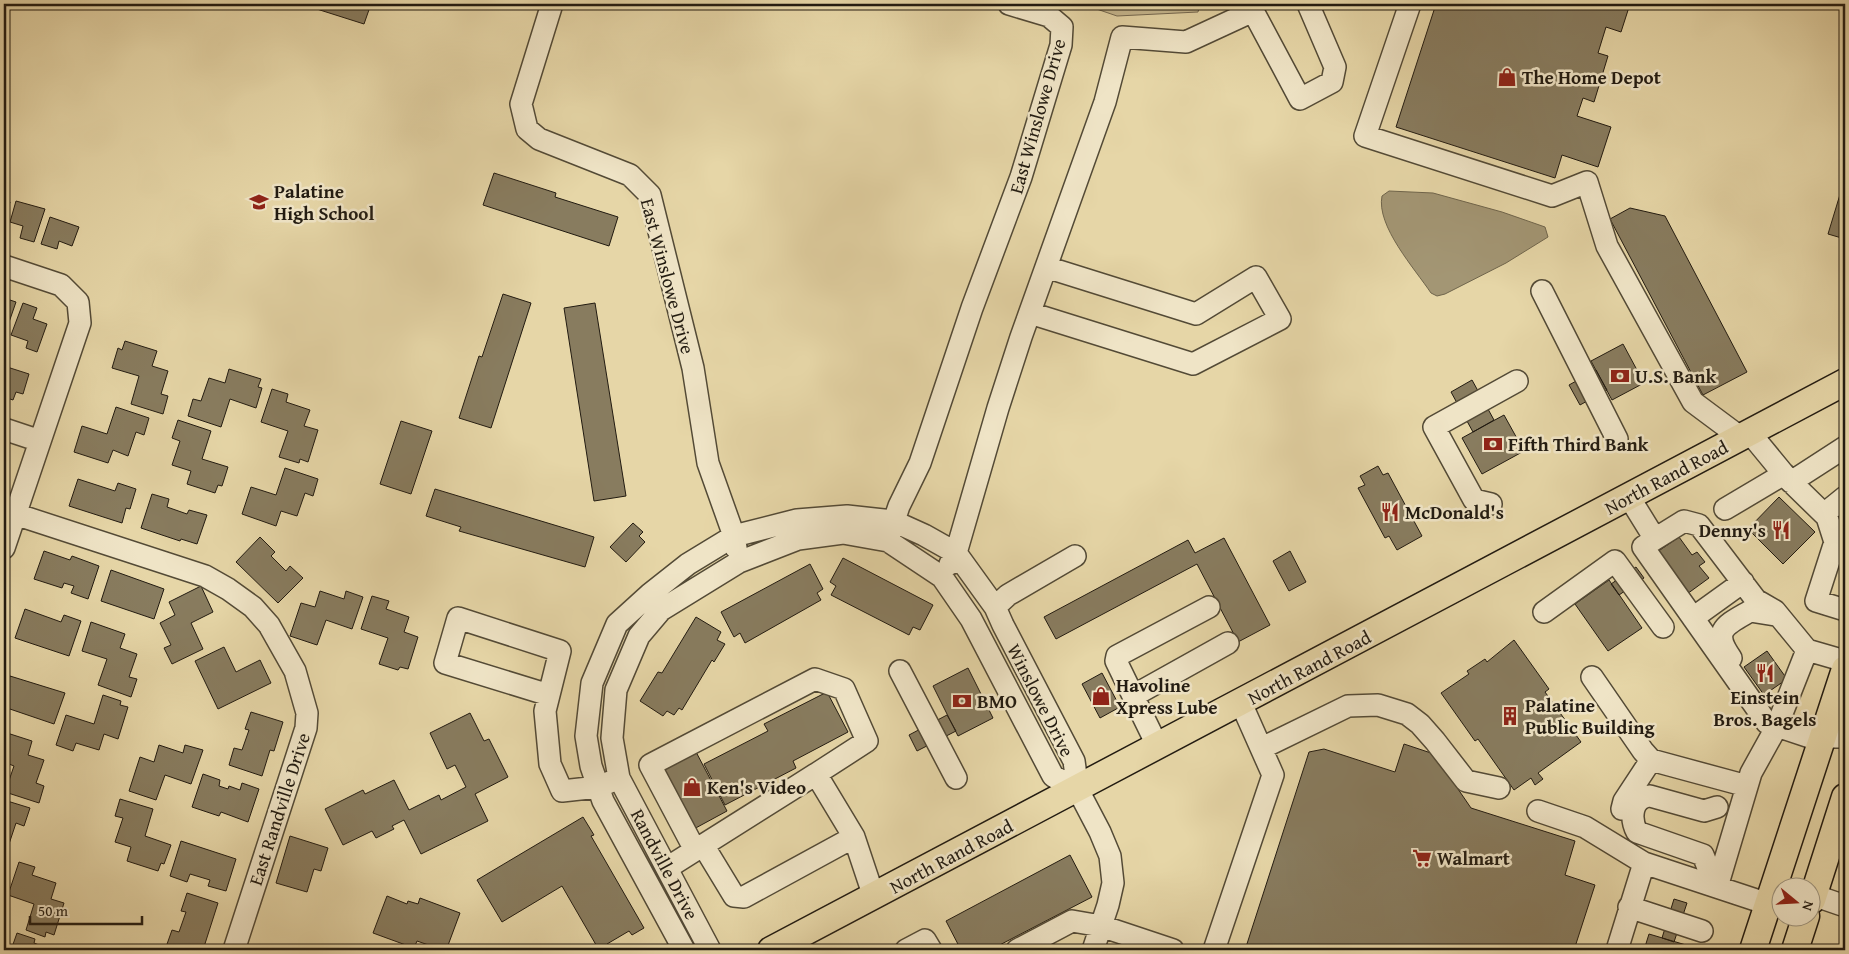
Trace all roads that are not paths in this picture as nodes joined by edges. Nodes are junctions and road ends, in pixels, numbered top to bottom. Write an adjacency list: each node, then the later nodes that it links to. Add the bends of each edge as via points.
1 (552, 4): 25 (street, East Winslowe Drive, via 521,104 527,129 539,139 630,175 650,195 693,368 708,463)
2 (1009, 4): 24 (street, East Winslowe Drive, via 1049,16 1062,28 1061,45 1020,177 920,462)
3 (1308, 4): 5 (street, via 1335,67 1332,82 1300,98)
4 (1410, 4): 13 (street, via 1365,136 1552,196 1588,182 1607,246 1693,402)
5 (1259, 8): 7 (street, via 1186,42 1122,37 1105,102)
6 (4, 266): 15 (street, via 61,285 78,302 80,323)
7 (1046, 267): 9 (street); 9 (street, via 1196,314 1256,277 1280,318 1193,364)
8 (1542, 291): 14 (street)
9 (1030, 313): 29 (street, via 998,408)
10 (1517, 382): 20 (street, via 1434,427 1474,500)
11 (1845, 382): 13 (main road, North Rand Road)
12 (4, 429): 15 (street)
13 (1745, 435): 17 (street); 18 (main road, North Rand Road)
14 (1617, 439)
15 (40, 441): 22 (street)
16 (1845, 447): 17 (street)
17 (1787, 478): 21 (street); 23 (street)
18 (1629, 496): 26 (street); 51 (main road, North Rand Road)
19 (1845, 497): 23 (street)
20 (1491, 504)
21 (1725, 509)
22 (15, 514): 28 (street); 84 (street, East Randville Drive, via 205,576 253,607 269,625 295,671 307,713 306,728)
23 (1824, 514): 27 (street)
24 (891, 531): 25 (street, Winslowe Drive, via 847,516 797,520); 29 (street, Winslowe Drive, via 924,535); 31 (street, Winslowe Drive, via 798,539); 32 (street, Winslowe Drive)
25 (734, 536): 31 (street, East Winslowe Drive); 40 (street, Winslowe Drive, via 688,564)
26 (1655, 540): 33 (street, via 1684,521 1699,524); 39 (street, via 1643,547)
27 (1840, 543): 36 (street, via 1816,600)
28 (4, 548)
29 (956, 553): 32 (street); 34 (street, Winslowe Drive)
30 (1075, 556): 34 (street, via 1008,595)
31 (739, 562): 42 (street, Winslowe Drive, via 661,610)
32 (942, 577): 64 (street, Winslowe Drive, via 971,619 1054,776)
33 (1743, 582): 38 (street, via 1756,600); 39 (street)
34 (995, 607): 64 (street, Winslowe Drive, via 1074,761)
35 (1210, 607): 50 (street, via 1117,656)
36 (1845, 610)
37 (1544, 612): 41 (street, via 1615,561)
38 (1780, 616): 44 (street); 52 (street, via 1750,611 1726,626 1721,639 1760,699)
39 (1693, 618): 52 (street)
40 (617, 624): 61 (street, Randville Drive, via 592,683 586,736)
41 (1663, 627)
42 (639, 636): 58 (street, Randville Drive, via 616,690 612,738)
43 (1228, 643): 50 (street)
44 (1808, 650): 45 (street); 52 (street)
45 (1845, 662)
46 (1845, 669): 53 (main road)
47 (900, 671): 59 (street)
48 (1592, 678): 56 (street)
49 (549, 695): 49 (street, via 560,651 458,618 444,663); 61 (street, via 544,711 550,764 562,791)
50 (1133, 696): 54 (street)
51 (1241, 703): 54 (main road, North Rand Road); 55 (street)
52 (1770, 722): 53 (street, via 1810,737); 62 (street)
53 (1834, 737): 77 (main road)
54 (1158, 747): 64 (main road, North Rand Road)
55 (1262, 748): 63 (street, via 1348,706 1378,705 1407,714 1435,741 1466,781); 93 (street, via 1273,775)
56 (1651, 760): 60 (street); 62 (street)
57 (816, 774): 70 (street); 71 (street); 71 (street, via 867,741 844,689 815,679 650,765)
58 (619, 778): 61 (street); 73 (street, Randville Drive)
59 (956, 778)
60 (1636, 783): 66 (street); 74 (street, via 1624,801 1621,815 1624,832 1633,841)
61 (598, 786): 85 (street, Randville Drive, via 603,801)
62 (1747, 786): 68 (street)
63 (1499, 788)
64 (1078, 790): 76 (main road, North Rand Road); 81 (street, via 1110,856 1113,883)
65 (1845, 797): 69 (main road)
66 (1717, 808): 68 (street); 74 (street, via 1704,811 1644,796 1632,813 1632,823 1637,832 1703,855)
67 (1538, 811): 72 (street, via 1585,827)
68 (1739, 814): 74 (street)
69 (1840, 834): 75 (main road)
70 (854, 837): 71 (street, via 744,897 734,896); 76 (street)
71 (699, 848): 73 (street)
72 (1644, 864): 74 (street); 80 (street)
73 (667, 868): 86 (street, Randville Drive)
74 (1716, 874): 77 (street)
75 (1822, 876)
76 (874, 897): 87 (main road, North Rand Road)
77 (1768, 904): 95 (main road)
78 (1822, 905): 79 (street)
79 (1845, 906)
80 (1629, 907): 83 (street); 94 (street)
81 (1100, 926): 90 (street, via 1072,921); 91 (street); 92 (street)
82 (1803, 926): 96 (main road)
83 (1702, 931)
84 (234, 950)
85 (684, 950)
86 (710, 950)
87 (771, 950)
88 (906, 950): 89 (street, via 925,940)
89 (930, 950)
90 (1017, 950)
91 (1093, 950)
92 (1173, 950)
93 (1214, 950)
94 (1617, 950)
95 (1753, 950)
96 (1795, 950)

